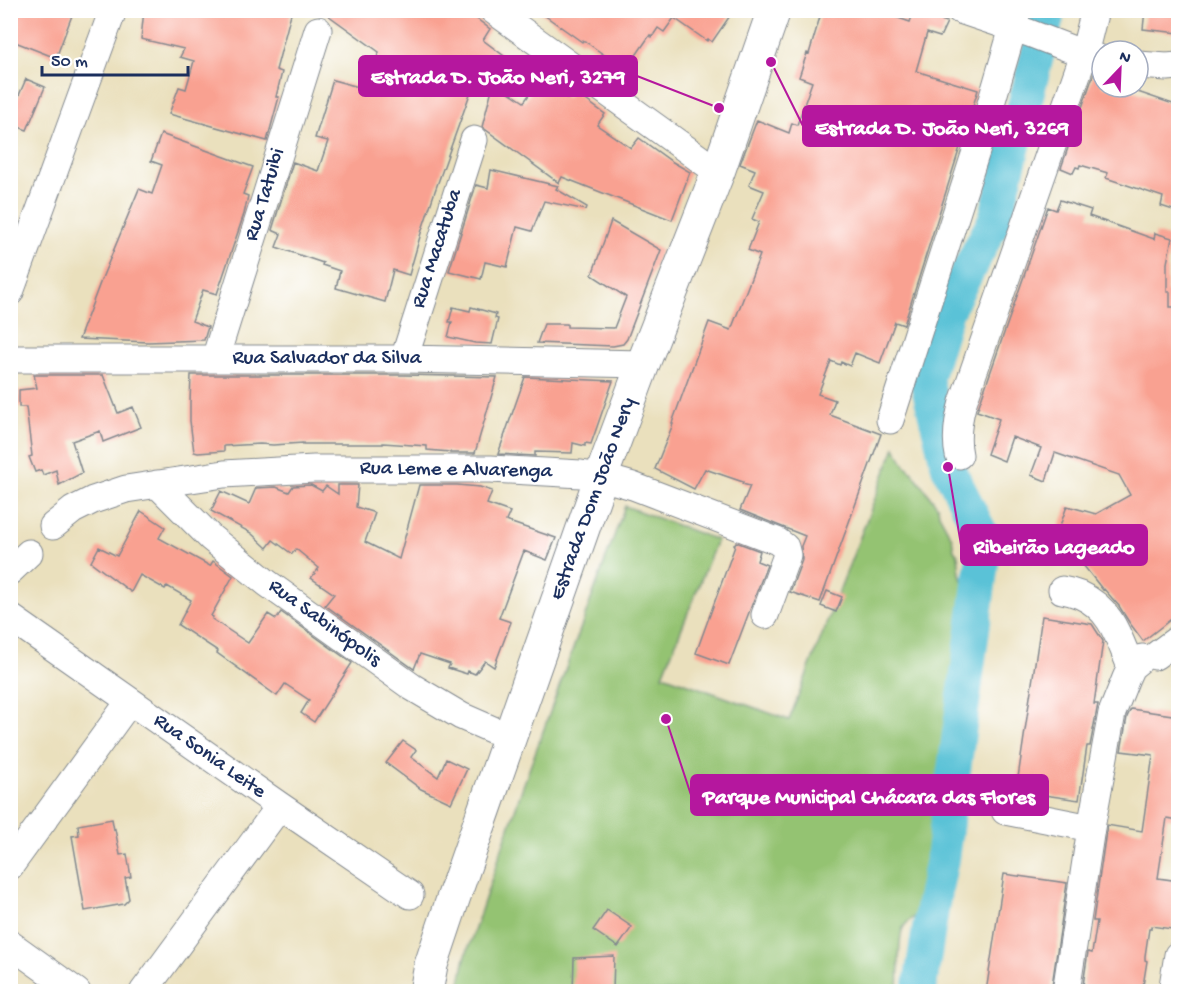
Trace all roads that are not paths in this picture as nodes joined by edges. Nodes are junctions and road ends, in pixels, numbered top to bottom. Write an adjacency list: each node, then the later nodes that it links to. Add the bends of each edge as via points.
1 (113, 10): 13 (street)
2 (493, 10): 12 (street)
3 (774, 10): 12 (main road, Estrada Dom João Nery)
4 (960, 10): 6 (street)
5 (1095, 10): 8 (street)
6 (1020, 24): 8 (street); 18 (street)
7 (318, 30): 15 (street, Rua Tatuibi)
8 (1084, 54): 19 (street, via 958,418)
9 (1150, 66): 10 (street)
10 (1179, 66)
11 (474, 140): 16 (street, Rua Macatuba)
12 (718, 172): 17 (main road, Estrada Dom João Nery)
13 (10, 292)
14 (10, 359): 15 (street, Rua Salvador da Silva)
15 (215, 359): 16 (street, Rua Salvador da Silva)
16 (404, 359): 17 (street, Rua Salvador da Silva)
17 (643, 364): 20 (main road, Estrada Dom João Nery)
18 (890, 420)
19 (959, 455)
20 (601, 477): 21 (street, Rua Leme e Alvarenga, via 491,469 314,469 224,474); 24 (street, Rua Leme e Alvarenga, via 785,547 787,555); 29 (main road, Estrada Dom João Nery)
21 (157, 484): 22 (street, Rua Leme e Alvarenga, via 93,500); 29 (street, Rua Sabinópolis, via 211,538 267,583 412,687 461,716)
22 (53, 526)
23 (1062, 590): 27 (street, via 1099,606)
24 (765, 615)
25 (10, 617): 28 (street, Rua Sonia Leite)
26 (1179, 639): 27 (street)
27 (1143, 661): 32 (street, via 1118,694 1112,713)
28 (130, 701): 30 (street, Rua Sonia Leite); 33 (street)
29 (509, 737): 39 (main road, Estrada Dom João Nery, via 435,954)
30 (280, 806): 34 (street, Rua Sonia Leite); 38 (street)
31 (1005, 812): 32 (street)
32 (1091, 828): 40 (street)
33 (10, 866)
34 (410, 896)
35 (10, 944): 37 (street)
36 (1179, 955): 41 (street)
37 (77, 992)
38 (143, 992)
39 (426, 992)
40 (1066, 992)
41 (1172, 992)

